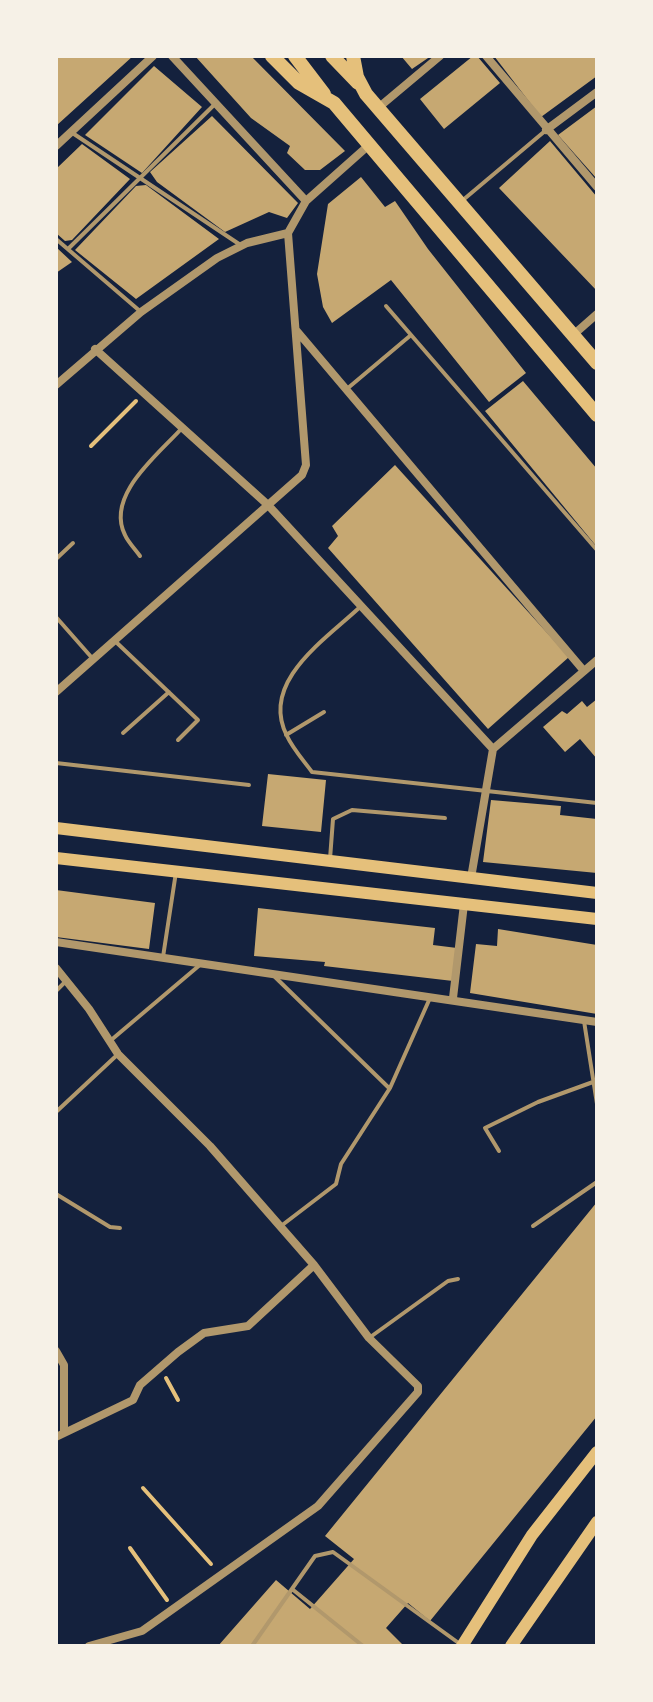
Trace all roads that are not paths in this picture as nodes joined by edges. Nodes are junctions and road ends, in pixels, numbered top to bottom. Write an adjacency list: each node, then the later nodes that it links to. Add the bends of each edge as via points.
1 (153, 56): 15 (street)
2 (172, 56): 12 (street)
3 (272, 56): 11 (main road, via 299,83)
4 (295, 56): 11 (main road)
5 (332, 56): 9 (main road)
6 (353, 56): 9 (main road)
7 (440, 56): 13 (street)
8 (486, 56): 14 (street)
9 (361, 86): 13 (main road)
10 (597, 92): 14 (street)
11 (327, 97): 16 (main road)
12 (216, 103): 18 (lane); 20 (street)
13 (378, 108): 21 (main road)
14 (546, 130): 19 (street); 21 (lane)
15 (71, 132): 17 (street); 18 (lane)
16 (369, 145): 20 (street); 36 (main road)
17 (56, 146)
18 (140, 178): 24 (lane); 25 (lane)
19 (597, 187)
20 (306, 201): 22 (street)
21 (462, 202): 31 (main road)
22 (288, 233): 24 (street); 29 (street)
23 (56, 239): 25 (lane)
24 (241, 246): 27 (street)
25 (68, 249): 27 (lane)
26 (386, 306): 30 (lane)
27 (141, 312): 32 (street)
28 (597, 314): 31 (street)
29 (296, 330): 35 (street); 38 (street, via 306,465)
30 (411, 335): 35 (lane); 40 (lane)
31 (572, 336): 33 (main road)
32 (95, 349): 34 (street); 37 (street)
33 (597, 363)
34 (56, 385)
35 (346, 389): 48 (street)
36 (597, 415)
37 (182, 428): 38 (street); 41 (lane, via 126,491 123,533)
38 (268, 505): 43 (street); 45 (street)
39 (73, 543): 42 (lane)
40 (597, 550)
41 (140, 556)
42 (56, 559)
43 (361, 606): 53 (lane, via 299,665 281,692); 55 (street)
44 (56, 617): 46 (lane)
45 (114, 640): 46 (street); 50 (lane)
46 (93, 659): 49 (street)
47 (597, 660): 48 (street)
48 (584, 671): 55 (street)
49 (56, 692)
50 (169, 692): 52 (lane); 54 (lane, via 198,720)
51 (324, 712): 53 (lane)
52 (123, 733)
53 (286, 735): 58 (lane, via 312,772)
54 (178, 740)
55 (493, 749): 58 (street)
56 (56, 763): 57 (lane)
57 (249, 785)
58 (486, 791): 59 (lane); 65 (street)
59 (597, 803)
60 (445, 818): 63 (lane, via 343,813 333,819)
61 (56, 828): 63 (main road)
62 (56, 858): 64 (main road)
63 (330, 861): 65 (main road)
64 (176, 871): 67 (main road); 70 (lane)
65 (471, 878): 66 (main road)
66 (597, 893)
67 (464, 904): 68 (main road); 77 (street)
68 (597, 919)
69 (56, 942): 70 (street)
70 (163, 957): 71 (street)
71 (202, 963): 73 (street); 80 (lane)
72 (56, 968): 74 (street)
73 (271, 972): 76 (street); 85 (lane)
74 (66, 981): 75 (lane); 80 (street)
75 (56, 991)
76 (431, 995): 77 (street); 85 (lane)
77 (453, 998): 78 (street)
78 (583, 1019): 79 (street); 82 (lane)
79 (597, 1022)
80 (110, 1041): 81 (street)
81 (118, 1054): 87 (lane); 92 (street)
82 (590, 1059): 83 (lane); 84 (lane)
83 (597, 1065)
84 (593, 1082): 86 (lane); 88 (lane, via 485,1128)
85 (390, 1088): 92 (lane, via 341,1164 336,1184)
86 (597, 1104)
87 (56, 1112)
88 (499, 1151)
89 (597, 1182): 91 (lane)
90 (56, 1194): 93 (lane)
91 (533, 1226)
92 (281, 1227): 94 (street)
93 (120, 1228)
94 (314, 1265): 96 (street); 99 (street, via 248,1326 204,1333 140,1385 133,1400)
95 (458, 1279): 96 (lane)
96 (369, 1338): 103 (street, via 418,1386 415,1397 318,1506 142,1631)
97 (56, 1351): 98 (street, via 64,1365)
98 (60, 1398): 99 (street)
99 (60, 1435)
100 (597, 1452): 108 (main road, via 532,1535)
101 (597, 1522): 109 (main road)
102 (292, 1589): 106 (lane); 107 (lane); 108 (lane, via 315,1556 333,1552)
103 (121, 1637): 104 (street); 105 (street)
104 (89, 1646)
105 (128, 1646)
106 (252, 1646)
107 (363, 1646)
108 (462, 1646)
109 (511, 1646)

